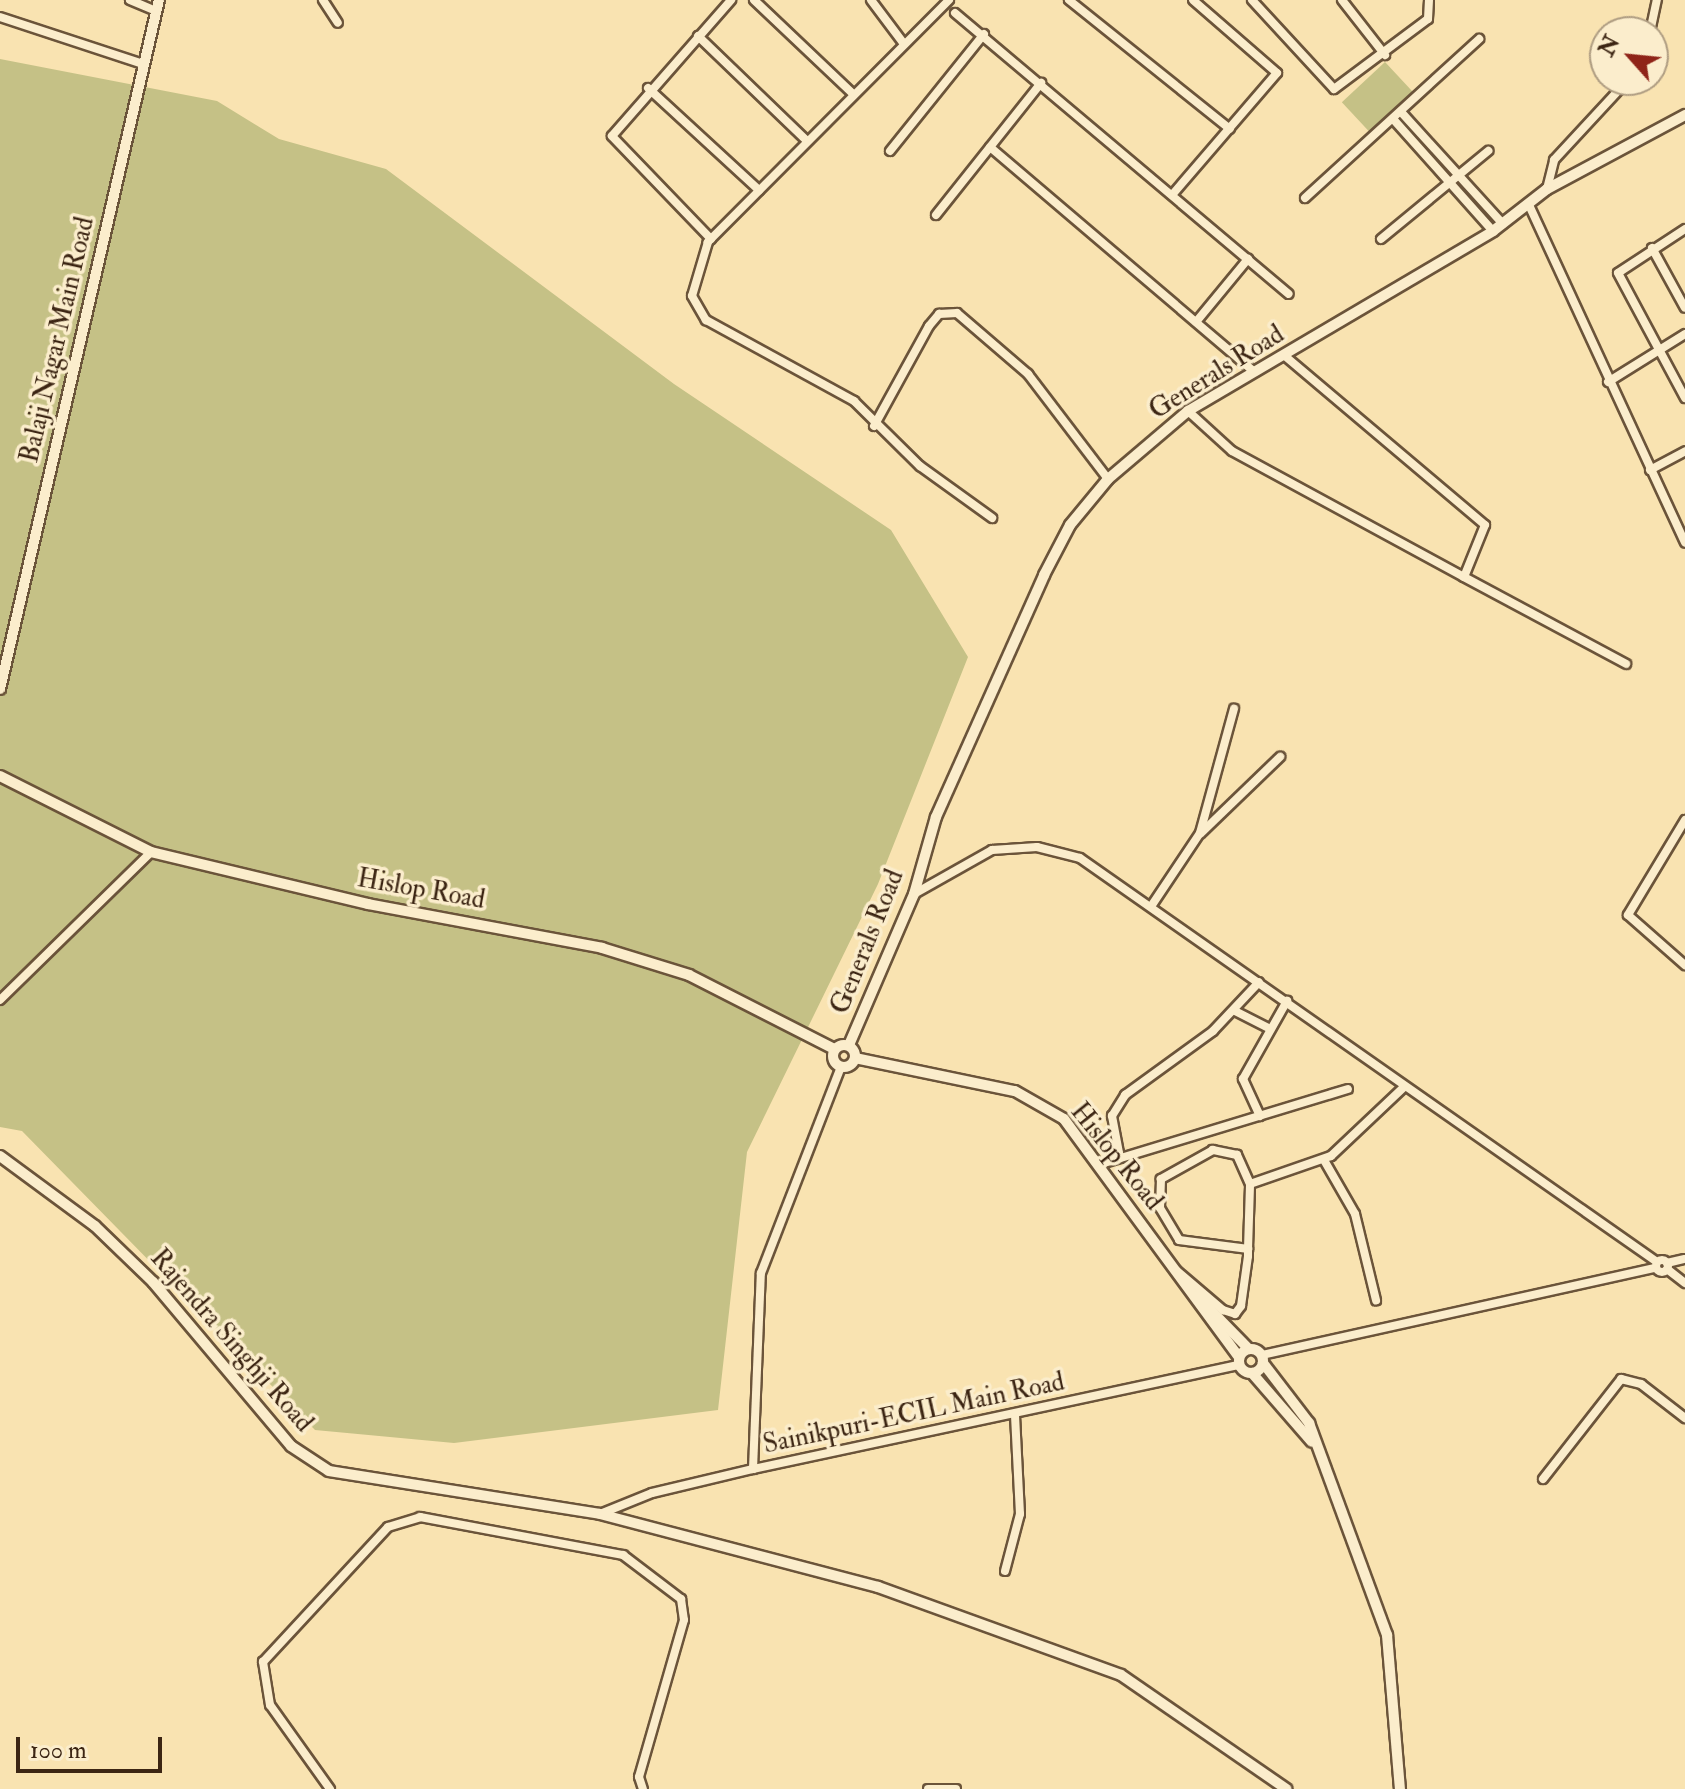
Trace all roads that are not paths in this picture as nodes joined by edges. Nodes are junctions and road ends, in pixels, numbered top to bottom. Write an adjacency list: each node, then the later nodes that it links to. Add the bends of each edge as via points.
1 (130, 0): 12 (street)
2 (323, 0): 15 (street)
3 (731, 0): 17 (street)
4 (754, 0): 24 (street)
5 (871, 0): 19 (street)
6 (949, 0): 19 (street)
7 (1069, 0): 29 (street)
8 (1193, 0): 29 (street, via 1277,68)
9 (1252, 0): 20 (street, via 1334,89)
10 (1342, 0): 20 (street)
11 (1429, 0): 20 (street, via 1428,19)
12 (157, 5): 21 (street, Balaji Nagar Main Road)
13 (955, 13): 16 (street)
14 (0, 17): 21 (street)
15 (338, 23)
16 (984, 34): 22 (street); 32 (street)
17 (698, 36): 23 (street); 30 (street)
18 (1479, 39): 26 (street)
19 (904, 44): 24 (street)
20 (1385, 55)
21 (143, 64): 67 (street, Balaji Nagar Main Road)
22 (1041, 83): 31 (street); 38 (street)
23 (648, 88): 37 (street); 45 (street, via 612,136)
24 (852, 93): 30 (street)
25 (1613, 96): 36 (street, via 1554,160)
26 (1402, 113): 28 (street); 34 (street)
27 (1685, 115): 36 (street, Generals Road)
28 (1394, 120): 35 (street); 39 (street)
29 (1230, 129): 38 (street)
30 (805, 139): 37 (street)
31 (990, 147): 41 (street); 51 (street)
32 (890, 151)
33 (1488, 151): 34 (street)
34 (1460, 173): 35 (street); 42 (street)
35 (1449, 182): 44 (street); 46 (street)
36 (1547, 189): 40 (street, Generals Road)
37 (759, 190): 45 (street)
38 (1172, 195): 48 (street)
39 (1305, 198)
40 (1529, 205): 42 (street, Generals Road); 56 (street)
41 (936, 215)
42 (1503, 224): 44 (street, Generals Road)
43 (1685, 229): 47 (street)
44 (1493, 231): 54 (street, Generals Road)
45 (711, 239): 59 (street, via 692,296 700,315 854,401)
46 (1381, 239)
47 (1652, 248): 50 (street); 53 (street, via 1618,273)
48 (1248, 259): 49 (street); 51 (street)
49 (1289, 294)
50 (1685, 308)
51 (1196, 322): 55 (street)
52 (1685, 334): 53 (street)
53 (1655, 352): 56 (street); 57 (street)
54 (1286, 357): 55 (street, Generals Road); 65 (street, via 1485,525)
55 (1254, 372): 58 (street, Generals Road)
56 (1608, 382): 61 (street)
57 (1685, 398)
58 (1188, 411): 62 (street, Generals Road); 65 (street, via 1232,451)
59 (874, 426): 62 (street, via 929,326 939,314 957,313 1028,374); 63 (street)
60 (1685, 451): 61 (street)
61 (1650, 470): 64 (street)
62 (1108, 479): 74 (street, Generals Road, via 1048,567 936,817)
63 (992, 518)
64 (1685, 543)
65 (1464, 577): 66 (street)
66 (1626, 664)
67 (0, 689)
68 (1234, 709): 72 (street)
69 (1280, 757): 72 (street)
70 (0, 776): 73 (street, Hislop Road)
71 (1685, 820): 76 (street, via 1628,915 1638,931)
72 (1200, 833): 75 (street)
73 (151, 852): 78 (street); 83 (street, Hislop Road, via 368,904 602,948 689,975)
74 (914, 894): 75 (street, via 976,855 1018,846 1080,858); 82 (street, Generals Road)
75 (1152, 905): 77 (street)
76 (1685, 965)
77 (1259, 982): 79 (street); 80 (street)
78 (0, 1000)
79 (1287, 1001): 81 (street); 86 (street)
80 (1235, 1011): 81 (street); 90 (street, via 1125,1095 1112,1123)
81 (1268, 1028): 88 (street, via 1243,1079)
82 (849, 1045): 83 (street); 84 (street)
83 (834, 1049): 85 (street)
84 (855, 1058): 85 (street); 92 (street, Hislop Road, via 1015,1091 1064,1119)
85 (841, 1067): 109 (street, via 761,1273)
86 (1403, 1088): 91 (street, via 1367,1129); 96 (street)
87 (1348, 1089): 88 (street)
88 (1260, 1116): 90 (street)
89 (0, 1156): 111 (street, Rajendra Singhji Road, via 95,1226 153,1282 291,1446 329,1471)
90 (1120, 1158): 92 (street)
91 (1324, 1160): 93 (street); 101 (street, via 1355,1214)
92 (1101, 1164): 98 (street, Hislop Road)
93 (1250, 1184): 94 (street); 94 (street, via 1237,1155 1223,1149 1173,1169 1156,1191 1175,1237)
94 (1248, 1249): 98 (street, via 1235,1314)
95 (1685, 1259): 97 (street)
96 (1656, 1265): 97 (street); 103 (street)
97 (1667, 1266): 99 (street)
98 (1176, 1270): 100 (street, Hislop Road)
99 (1685, 1283)
100 (1192, 1292): 102 (street); 104 (street, Hislop Road)
101 (1376, 1300)
102 (1248, 1348): 103 (street); 104 (street)
103 (1263, 1359): 105 (street); 108 (street, via 1309,1423)
104 (1239, 1361): 105 (street); 106 (street, Sainikpuri-ECIL Main Road)
105 (1252, 1373): 108 (street)
106 (1015, 1414): 109 (street, Sainikpuri-ECIL Main Road); 112 (street, via 1020,1514)
107 (1685, 1418): 110 (street, via 1641,1384 1621,1379)
108 (1312, 1442): 118 (street, via 1387,1635)
109 (753, 1469): 111 (street, Sainikpuri-ECIL Main Road, via 652,1493)
110 (1543, 1479)
111 (600, 1514): 117 (street, Rajendra Singhji Road, via 878,1587 1079,1658 1161,1700)
112 (1005, 1571)
113 (330, 1789): 114 (street, via 270,1705 263,1662 388,1527 420,1517 623,1555 681,1599 684,1620 639,1777)
114 (643, 1789)
115 (928, 1789): 116 (street)
116 (956, 1789)
117 (1286, 1789)
118 (1400, 1789)

